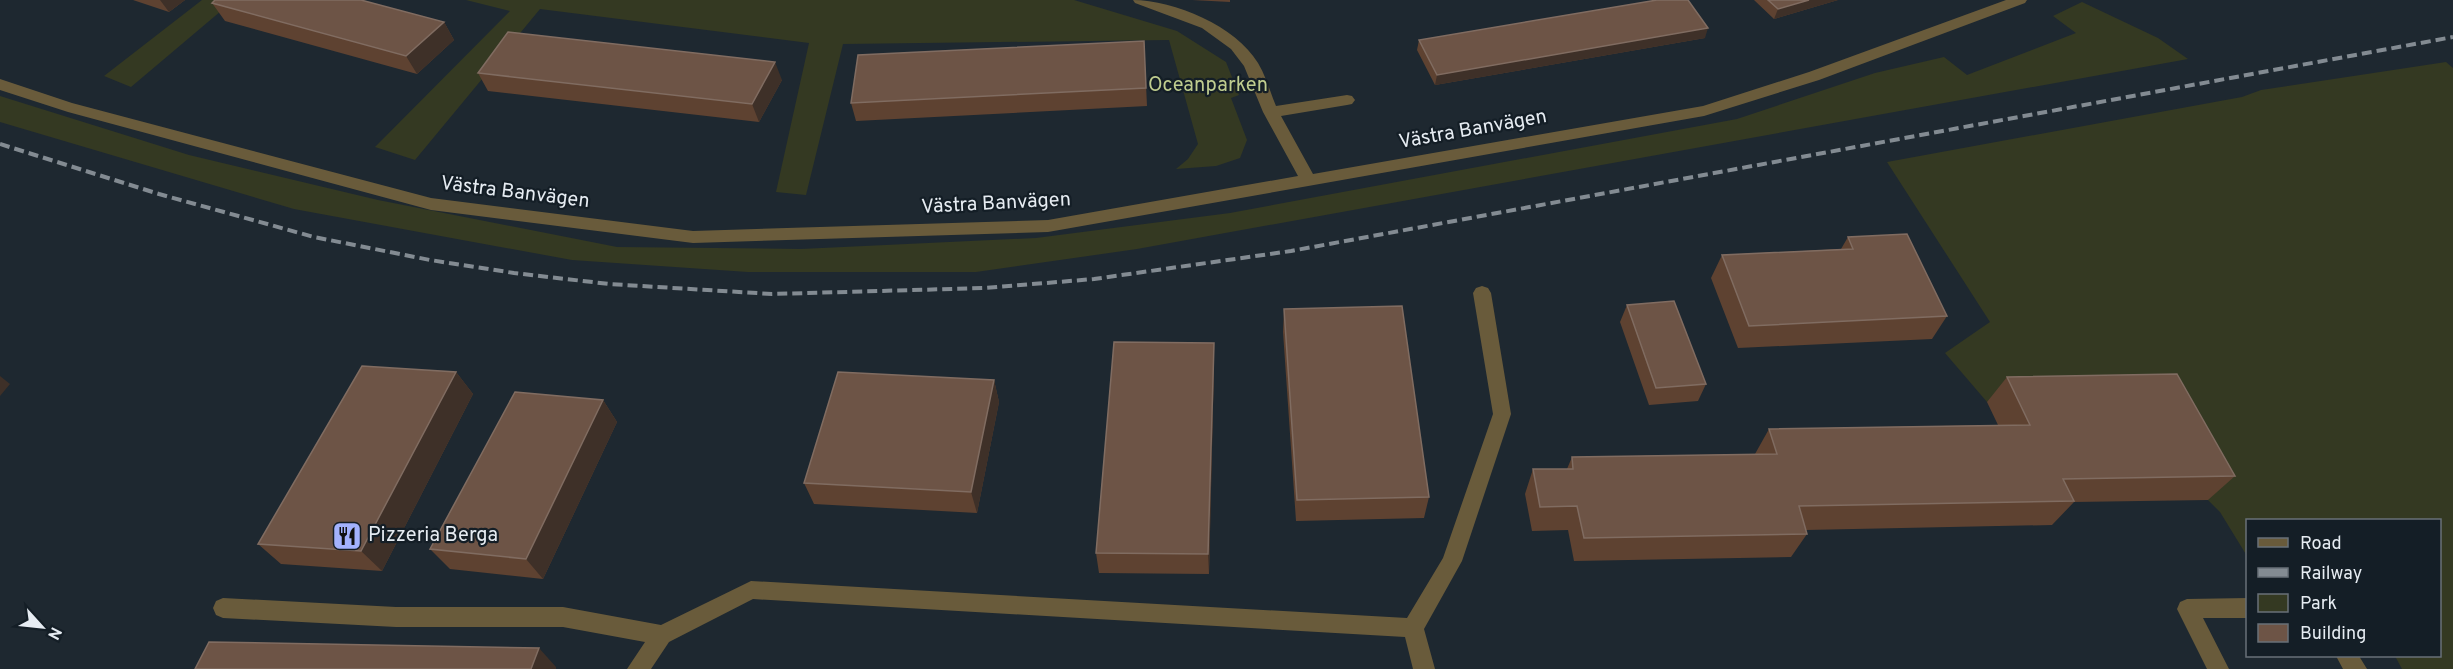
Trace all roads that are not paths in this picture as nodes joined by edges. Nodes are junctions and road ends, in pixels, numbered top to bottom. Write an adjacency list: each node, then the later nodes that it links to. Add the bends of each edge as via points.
1 (1140, 0): 5 (street, via 1208,25 1236,46 1251,64)
2 (2020, 0): 6 (street, Västra Banvägen, via 1814,76 1704,111)
3 (0, 84): 6 (street, Västra Banvägen, via 69,107 431,204 693,237 1048,226)
4 (1347, 100): 5 (street)
5 (1271, 112): 6 (street)
6 (1309, 181)
7 (1482, 293): 10 (street, via 1502,414 1452,561)
8 (223, 608): 11 (street, via 396,617 563,617)
9 (2246, 608): 15 (street, via 2187,609)
10 (1413, 628): 11 (street, via 751,590); 14 (street)
11 (662, 635): 13 (street)
12 (2347, 657): 16 (street)
13 (638, 669)
14 (1424, 669)
15 (2218, 669)
16 (2356, 669)

